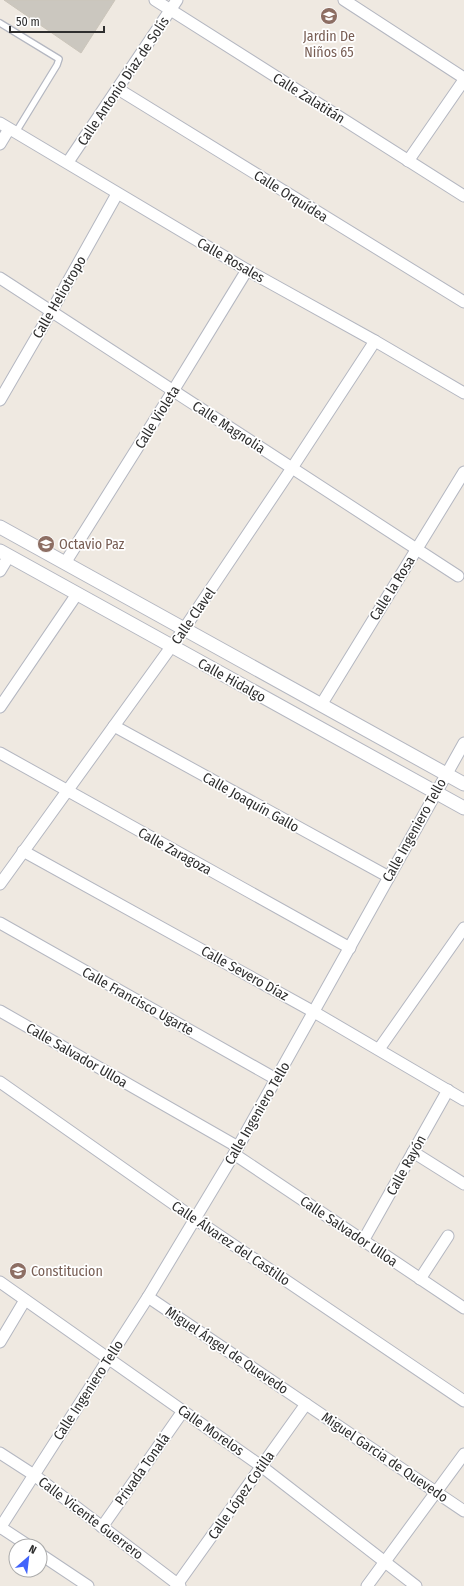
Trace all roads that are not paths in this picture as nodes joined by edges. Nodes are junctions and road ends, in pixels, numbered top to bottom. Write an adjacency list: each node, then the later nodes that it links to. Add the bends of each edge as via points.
1 (155, 0): 4 (street, Calle Zalatitán)
2 (177, 0): 4 (street, Calle Antonio Díaz de Solís)
3 (344, 0): 6 (street)
4 (170, 10): 7 (street, Calle Antonio Díaz de Solís); 10 (street, Calle Zalatitán)
5 (0, 23): 8 (lane, via 59,59)
6 (464, 79): 10 (street)
7 (118, 89): 11 (street, Calle Antonio Díaz de Solís); 16 (street, Calle Orquídea)
8 (8, 128): 9 (street); 11 (street, Calle Rosales)
9 (0, 144)
10 (408, 161): 13 (street, Calle Zalatitán)
11 (68, 162): 12 (street, Calle Rosales)
12 (117, 194): 14 (street, Calle Rosales); 17 (street, Calle Heliotropo)
13 (464, 196)
14 (247, 270): 18 (street, Calle Rosales); 19 (street, Calle Violeta)
15 (0, 278): 17 (street, Calle Magnolia)
16 (464, 302)
17 (52, 312): 19 (street, Calle Magnolia); 21 (street, Calle Heliotropo)
18 (375, 341): 20 (street, Calle Rosales); 22 (street, Calle Clavel)
19 (174, 391): 22 (street, Calle Magnolia); 27 (street, Calle Violeta)
20 (464, 393)
21 (0, 400)
22 (292, 468): 25 (street, Calle Magnolia); 31 (street, Calle Clavel)
23 (464, 472): 25 (street, Calle la Rosa)
24 (0, 527): 27 (street, Calle Hidalgo)
25 (416, 549): 29 (street, Calle Magnolia); 33 (street, Calle la Rosa)
26 (5, 554): 28 (street); 30 (street, Calle Hidalgo)
27 (65, 563): 31 (street, Calle Hidalgo)
28 (0, 571)
29 (458, 576)
30 (77, 594): 32 (street, Calle Hidalgo); 34 (street)
31 (184, 629): 32 (street, Calle Clavel); 33 (street, Calle Hidalgo)
32 (172, 646): 35 (street, Calle Clavel); 41 (street, Calle Hidalgo)
33 (321, 705): 38 (street, Calle Hidalgo)
34 (0, 707)
35 (114, 726): 40 (street, Calle Clavel); 44 (street, Calle Joaquín Gallo)
36 (464, 743): 38 (street, Calle Ingeniero Tello)
37 (0, 754): 40 (street, Calle Zaragoza)
38 (446, 774): 39 (street, Calle Hidalgo); 41 (street, Calle Ingeniero Tello)
39 (464, 784)
40 (67, 791): 43 (street, Calle Clavel); 48 (street, Calle Zaragoza)
41 (436, 792): 42 (street, Calle Hidalgo); 44 (street, Calle Ingeniero Tello)
42 (464, 808)
43 (23, 851): 45 (street, Calle Clavel); 50 (street, Calle Severo Díaz)
44 (389, 877): 48 (street, Calle Ingeniero Tello)
45 (0, 884)
46 (0, 923): 52 (street, Calle Francisco Ugarte)
47 (464, 928): 51 (street)
48 (350, 948): 50 (street, Calle Ingeniero Tello)
49 (0, 1011): 56 (street, Calle Salvador Ulloa)
50 (314, 1012): 51 (street, Calle Severo Díaz); 52 (street, Calle Ingeniero Tello)
51 (378, 1049): 54 (street, Calle Severo Díaz)
52 (276, 1079): 56 (street, Calle Ingeniero Tello)
53 (0, 1082): 59 (street, Calle Álvarez del Castillo)
54 (448, 1090): 55 (street, Calle Severo Díaz); 57 (street, Calle Rayón)
55 (464, 1100)
56 (236, 1150): 59 (street, Calle Ingeniero Tello); 61 (street, Calle Salvador Ulloa)
57 (413, 1152): 58 (street); 61 (street, Calle Rayón)
58 (464, 1184)
59 (195, 1219): 64 (street, Calle Ingeniero Tello); 69 (street, Calle Álvarez del Castillo)
60 (448, 1236): 62 (street)
61 (363, 1240): 62 (street, Calle Salvador Ulloa)
62 (420, 1279): 66 (street, Calle Salvador Ulloa)
63 (0, 1282): 65 (street, Calle Morelos)
64 (148, 1297): 68 (street, Calle Ingeniero Tello); 70 (street, Miguel Ángel de Quevedo)
65 (25, 1300): 67 (street); 68 (street, Calle Morelos)
66 (464, 1308)
67 (0, 1342)
68 (108, 1358): 71 (street, Calle Morelos); 75 (street, Calle Ingeniero Tello)
69 (464, 1401)
70 (306, 1404): 74 (street, Calle López Cotilla); 76 (street, Miguel Garcia de Quevedo)
71 (183, 1411): 74 (street, Calle Morelos); 79 (street, Privada Tonalá)
72 (0, 1453): 75 (street, Calle Vicente Guerrero)
73 (464, 1454): 76 (street)
74 (261, 1466): 82 (street, Calle Morelos); 83 (street, Calle López Cotilla)
75 (34, 1475): 78 (street, Calle Ingeniero Tello); 79 (street, Calle Vicente Guerrero)
76 (436, 1492): 77 (street, Miguel Garcia de Quevedo); 82 (street)
77 (464, 1511)
78 (0, 1527): 80 (street)
79 (102, 1527): 83 (street, Calle Vicente Guerrero)
80 (17, 1538)
81 (48, 1559): 84 (street)
82 (385, 1562): 85 (street); 86 (street, Calle Morelos)
83 (178, 1585)
84 (88, 1586)
85 (367, 1586)
86 (416, 1586)

